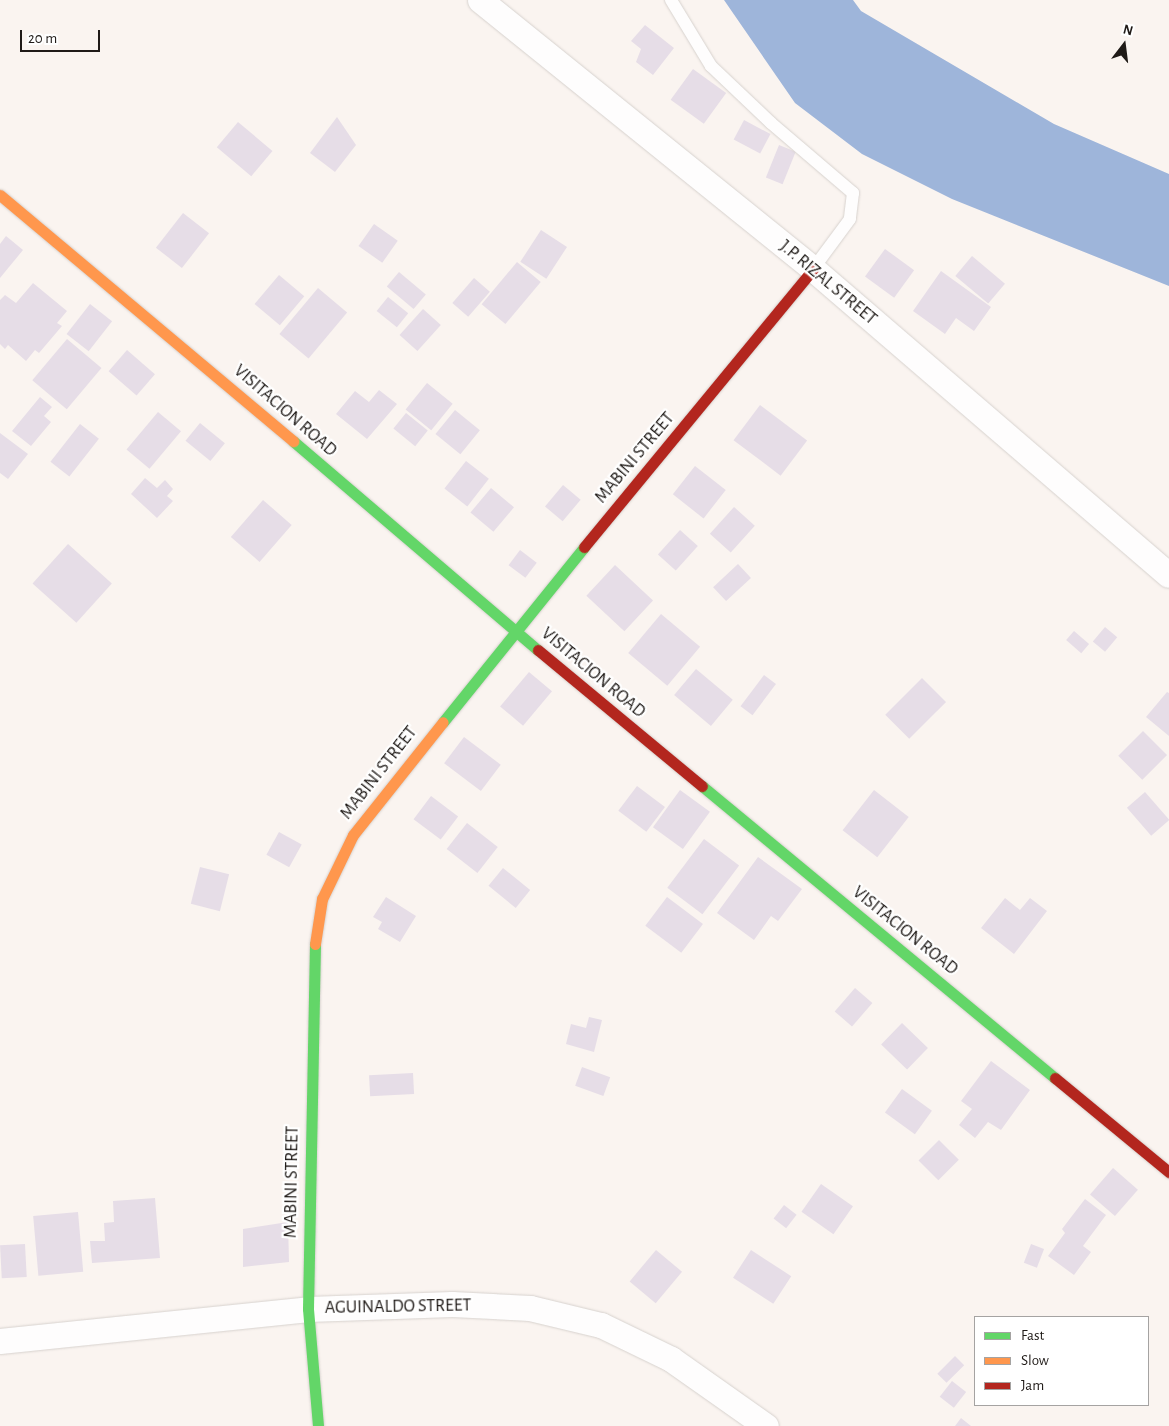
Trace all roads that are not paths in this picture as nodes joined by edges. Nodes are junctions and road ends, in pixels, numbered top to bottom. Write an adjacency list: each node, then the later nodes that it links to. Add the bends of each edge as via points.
1 (480, 0): 4 (street, J.P. RIZAL STREET)
2 (671, 0): 4 (lane, via 711,66 771,123 854,193 850,219)
3 (0, 195): 6 (street, VISITACION ROAD)
4 (813, 270): 5 (street, J.P. RIZAL STREET); 6 (street, MABINI STREET)
5 (1169, 575)
6 (515, 631): 7 (street, VISITACION ROAD); 8 (street, MABINI STREET, via 352,835 322,899 312,968)
7 (1169, 1172)
8 (308, 1309): 9 (street, AGUINALDO STREET); 10 (street, MABINI STREET); 11 (street, AGUINALDO STREET, via 452,1304 530,1308 600,1326 671,1359)
9 (0, 1341)
10 (318, 1426)
11 (766, 1426)

